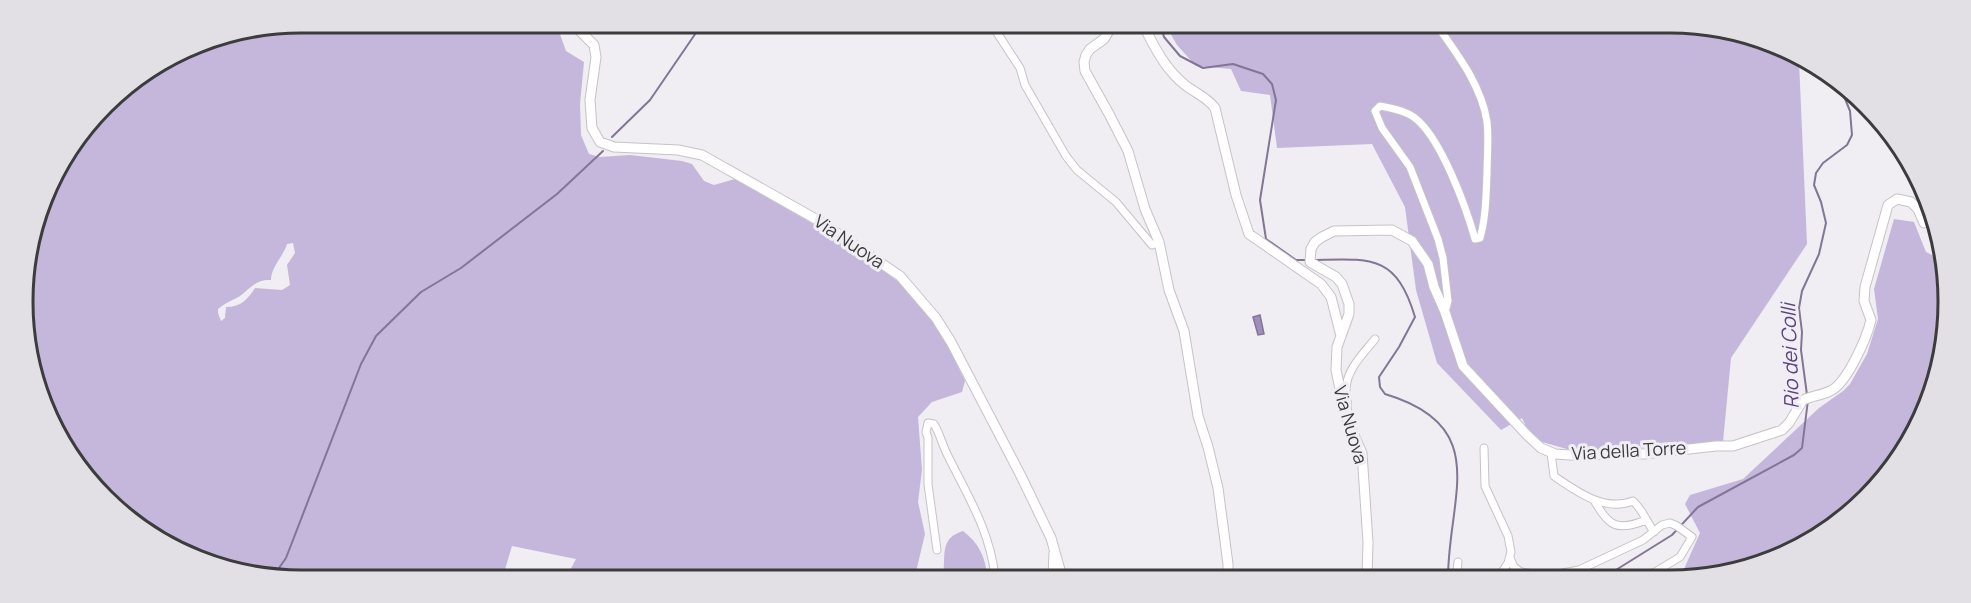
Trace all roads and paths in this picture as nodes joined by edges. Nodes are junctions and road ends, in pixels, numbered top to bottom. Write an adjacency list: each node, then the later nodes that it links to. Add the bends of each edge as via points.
1 (582, 33): 17 (street, Via Nuova, via 594,45 596,57 590,100 592,128 600,142 614,147 702,155 821,222 900,276 951,342)
2 (998, 33): 7 (street, via 1066,156 1116,202 1152,245)
3 (1108, 33): 7 (street, via 1086,55 1085,71 1128,151)
4 (1148, 33): 9 (street, Via Nuova, via 1168,68 1215,108 1249,234 1329,291)
5 (1442, 33): 8 (street, via 1461,59 1487,122 1486,197 1480,238 1475,239 1448,166 1429,133 1415,118 1396,109 1380,106 1375,111 1382,128 1410,167 1438,238 1448,301)
6 (1926, 221): 13 (street, Via della Torre, via 1911,202 1897,200 1888,205 1865,287 1864,302 1871,320 1868,334 1850,369 1832,391 1803,400 1782,430 1733,446 1644,454)
7 (1159, 242): 24 (street, via 1169,290 1184,331 1198,416 1218,488)
8 (1445, 312): 9 (street, Via della Torre, via 1428,264 1412,241 1392,230 1334,231 1311,249 1310,262 1336,276 1347,296 1349,314); 13 (street, Via della Torre, via 1463,366 1527,435)
9 (1341, 336): 11 (street, Via Nuova, via 1335,370)
10 (1375, 339): 11 (street, via 1350,374)
11 (1346, 417): 25 (street, Via Nuova, via 1362,453)
12 (1484, 448): 19 (street, via 1485,486 1508,536)
13 (1551, 453): 14 (street, via 1554,476)
14 (1594, 499): 15 (street, via 1611,505 1633,501); 15 (street, via 1607,520 1618,526)
15 (1646, 520): 16 (street)
16 (1654, 532): 29 (street); 30 (street, via 1670,523 1692,537 1680,557)
17 (1053, 544): 22 (street); 23 (street, Via Nuova)
18 (937, 550): 21 (street, via 928,484 928,423 934,424 940,433 946,452 974,502)
19 (1510, 558): 27 (street); 28 (street)
20 (1458, 562): 26 (street)
21 (994, 570)
22 (1052, 570)
23 (1060, 570)
24 (1228, 570)
25 (1367, 570)
26 (1457, 570)
27 (1503, 570)
28 (1518, 570)
29 (1576, 570)
30 (1658, 570)

